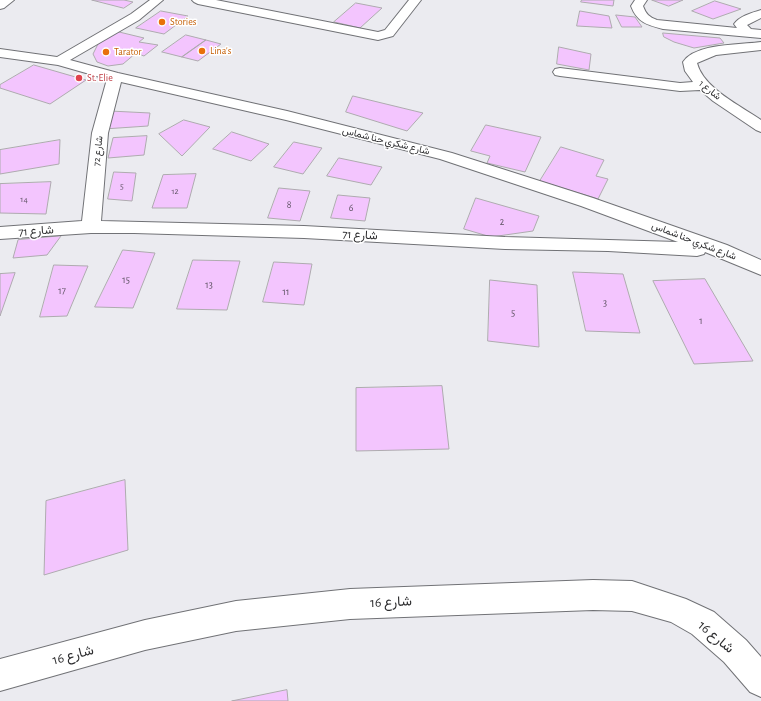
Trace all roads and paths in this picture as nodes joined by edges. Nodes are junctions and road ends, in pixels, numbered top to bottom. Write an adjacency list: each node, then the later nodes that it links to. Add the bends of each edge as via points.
1 (8, 0): 6 (street)
2 (157, 0): 12 (street, via 135,17)
3 (198, 0): 4 (street, via 378,36 389,33)
4 (415, 0)
5 (641, 0): 8 (street, via 637,6 641,16 649,22)
6 (0, 5)
7 (761, 14): 8 (street, via 740,24)
8 (747, 33): 9 (street)
9 (761, 34)
10 (761, 46): 15 (street, شارع 1, via 715,51 693,59 690,68)
11 (0, 53): 12 (street, شارع شكري حنا شماس)
12 (58, 61): 14 (street, شارع شكري حنا شماس)
13 (560, 72): 15 (street, via 680,87)
14 (115, 77): 17 (street, شارع 72, via 100,133); 19 (street, شارع شكري حنا شماس, via 446,156 587,202)
15 (703, 86): 16 (street, شارع 1)
16 (760, 126)
17 (91, 228): 18 (street, شارع 71); 19 (street, شارع 71, via 304,232 505,243)
18 (0, 233)
19 (720, 250): 20 (street, شارع شكري حنا شماس)
20 (761, 268)
21 (0, 675): 22 (street, شارع 16, via 144,635 236,616 350,604 593,595 632,596 676,609 703,623 735,651)
22 (761, 681)

